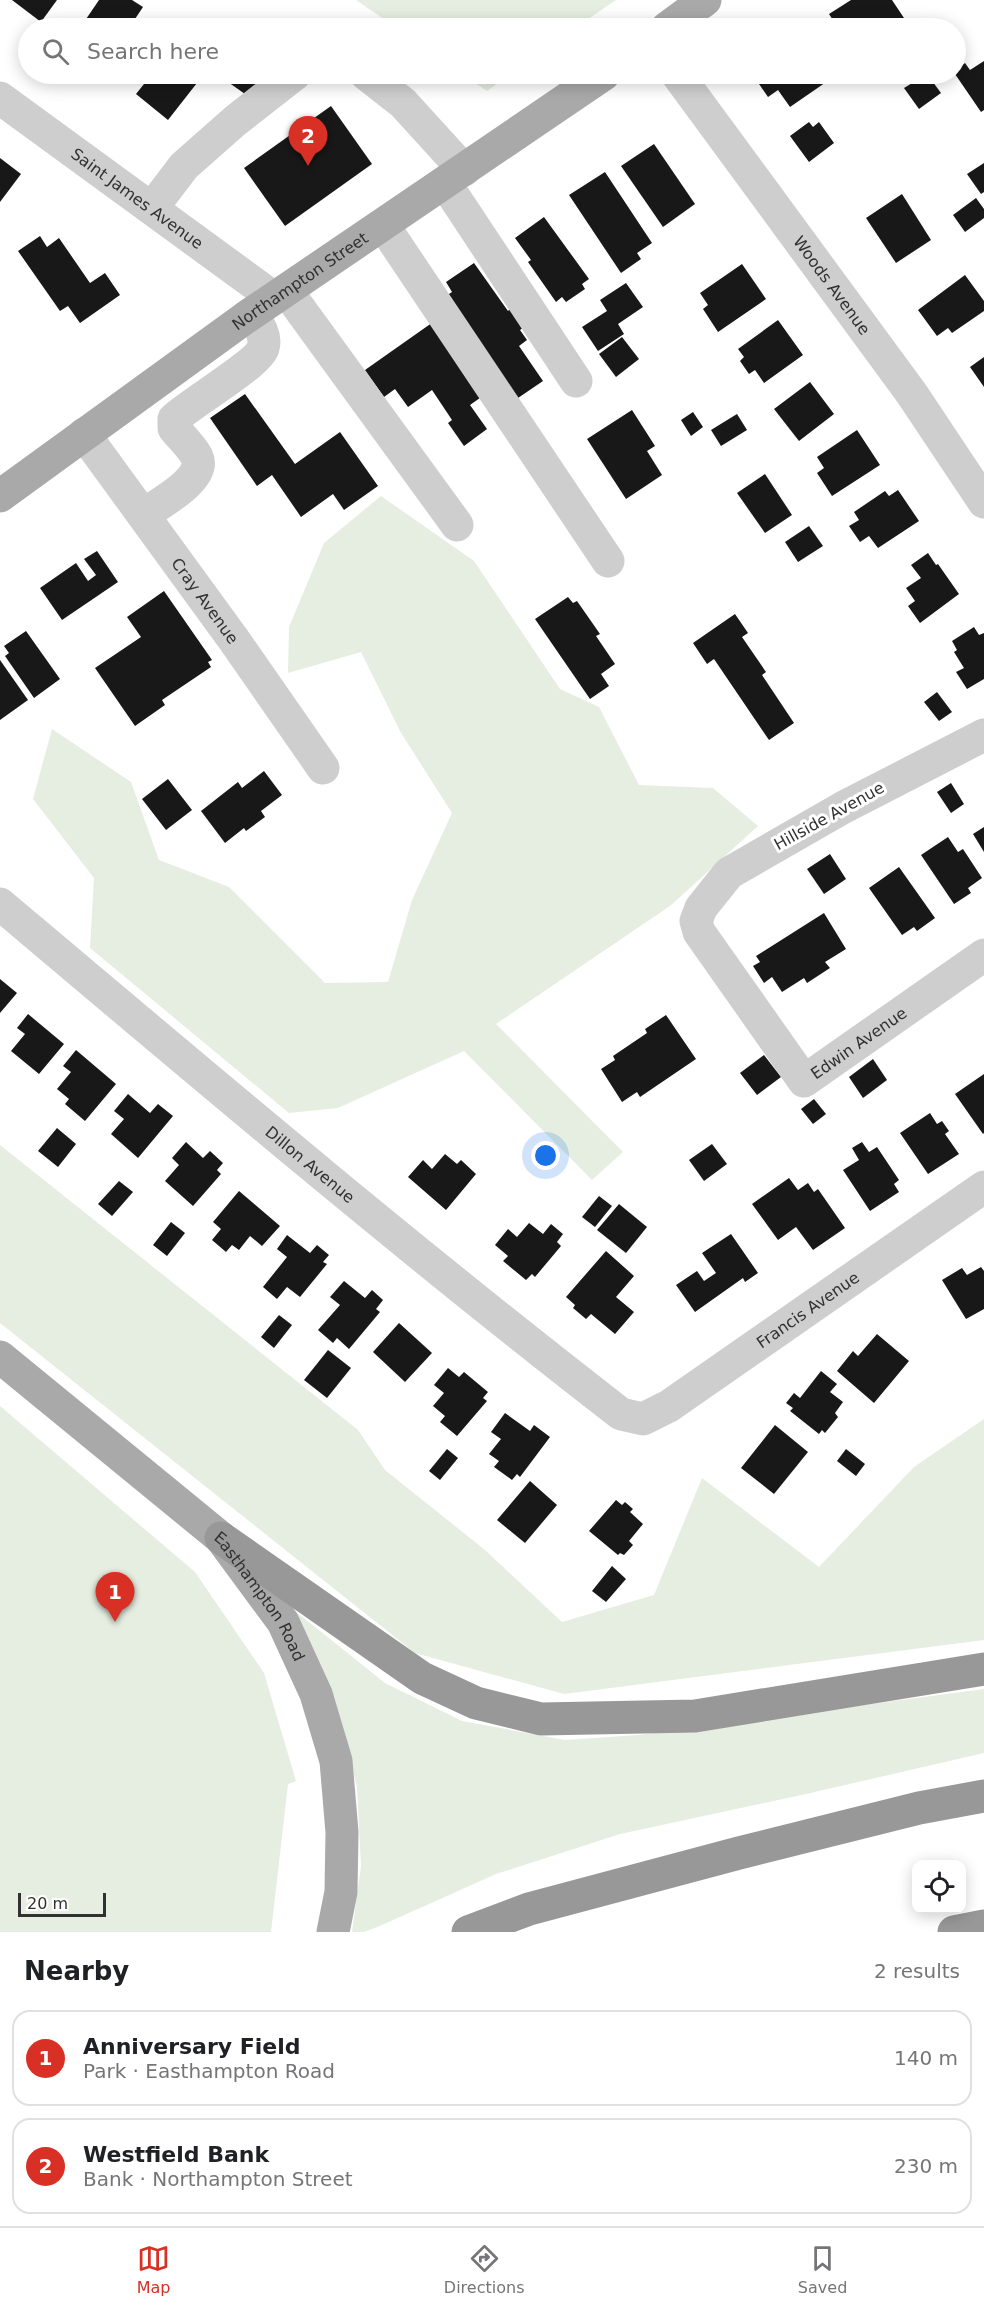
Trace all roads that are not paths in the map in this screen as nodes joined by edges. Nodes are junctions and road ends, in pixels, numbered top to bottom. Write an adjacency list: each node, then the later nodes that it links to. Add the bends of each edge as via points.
1 (705, 0): 2 (main road)
2 (681, 18)
3 (282, 84): 9 (street, via 184,166)
4 (379, 84): 8 (street, via 403,103)
5 (589, 84): 8 (main road, Northampton Street)
6 (684, 84): 15 (street, Woods Avenue, via 912,394)
7 (0, 98): 9 (street, Saint James Avenue)
8 (455, 176): 10 (main road, Northampton Street); 12 (street)
9 (152, 208): 11 (street, Saint James Avenue)
10 (383, 225): 11 (main road, Northampton Street); 18 (street)
11 (270, 300): 13 (main road, Northampton Street); 16 (street, via 263,349 174,419 174,428 197,457 199,468 194,478); 17 (street)
12 (576, 381)
13 (84, 434): 14 (main road, Northampton Street); 16 (street, Cray Avenue)
14 (0, 496)
15 (984, 502)
16 (143, 515): 20 (street, Cray Avenue)
17 (457, 525)
18 (608, 561)
19 (984, 735): 22 (street, Hillside Avenue, via 844,807 729,873 704,901)
20 (323, 768)
21 (0, 904): 26 (street, Dillon Avenue, via 495,1316 621,1414)
22 (696, 921): 23 (street, Edwin Avenue, via 699,932 804,1081)
23 (984, 955)
24 (984, 1188): 26 (street, Francis Avenue, via 669,1406 643,1419)
25 (0, 1357): 27 (main road, Easthampton Road)
26 (628, 1415)
27 (221, 1538): 28 (highway, via 422,1678 476,1702 541,1719 695,1716); 30 (main road, Easthampton Road, via 283,1622 316,1694 336,1759 342,1832 341,1892)
28 (984, 1669)
29 (984, 1796): 31 (highway, via 717,1858 528,1909)
30 (333, 1932)
31 (468, 1932)

